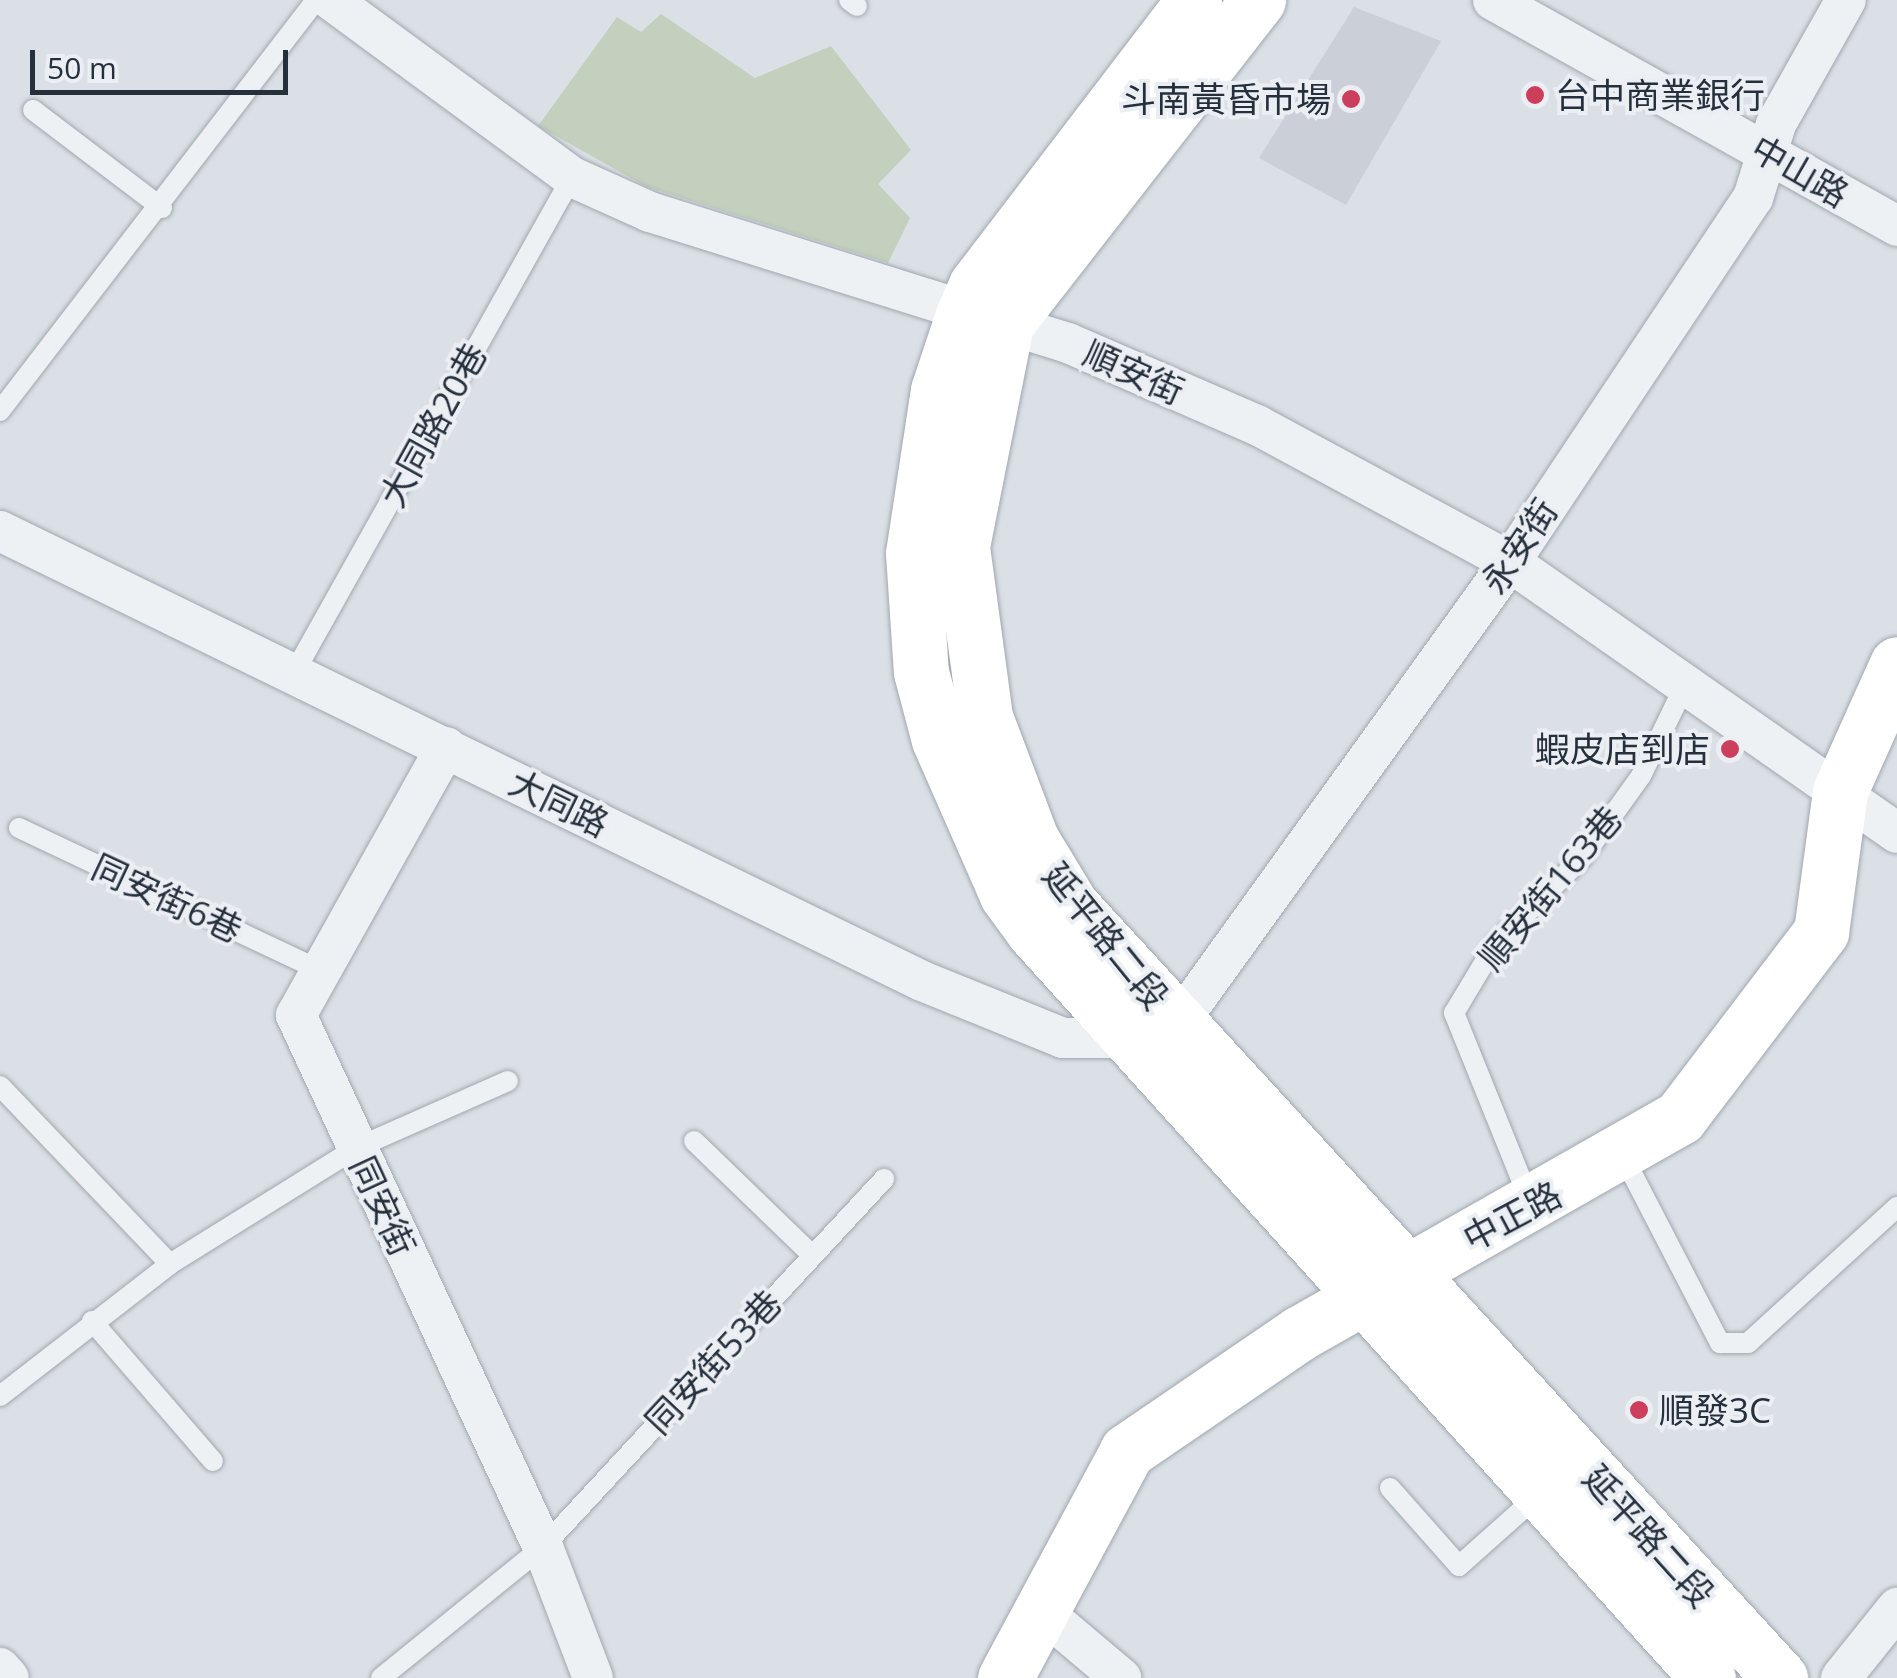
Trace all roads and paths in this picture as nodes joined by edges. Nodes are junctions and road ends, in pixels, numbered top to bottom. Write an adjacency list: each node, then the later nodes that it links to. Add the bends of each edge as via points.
1 (316, 0): 10 (lane)
2 (331, 0): 9 (street, 順安街)
3 (1194, 0): 12 (main road, 延平路二段, via 976,284)
4 (1258, 0): 12 (main road, 延平路二段)
5 (1494, 0): 8 (street, 中山路)
6 (1846, 0): 8 (street, 永安街)
7 (33, 110): 10 (lane)
8 (1766, 152): 11 (street, 中山路); 15 (street, 永安街, via 1753,198)
9 (572, 177): 12 (street, 順安街); 17 (lane, 大同路20巷)
10 (162, 208): 13 (lane)
11 (1897, 226)
12 (985, 319): 15 (street, 順安街, via 1257,425); 24 (main road, 延平路二段, via 962,547 984,716 1015,805)
13 (0, 411)
14 (0, 532): 17 (street, 大同路)
15 (1510, 562): 18 (street, 順安街); 24 (street, 永安街)
16 (1897, 664): 20 (main road, 中正路)
17 (294, 673): 19 (street, 大同路)
18 (1685, 685): 20 (street, 順安街); 31 (lane, 順安街163巷, via 1641,776 1582,858 1496,943 1454,1013)
19 (446, 747): 23 (street, 同安街); 24 (street, 大同路, via 1010,1019 1063,1038)
20 (1840, 791): 22 (street, 順安街); 29 (main road, 中正路, via 1822,932 1680,1117)
21 (19, 828): 23 (lane, 同安街6巷)
22 (1897, 833)
23 (315, 968): 28 (street, 同安街, via 296,1015)
24 (1152, 1030): 35 (main road, 延平路二段)
25 (508, 1080): 28 (lane)
26 (0, 1086): 34 (lane)
27 (694, 1141): 33 (lane)
28 (356, 1148): 34 (lane); 41 (street, 同安街)
29 (1623, 1156): 31 (main road, 中正路); 32 (lane, via 1720,1343 1748,1343)
30 (884, 1179): 33 (lane, 同安街53巷)
31 (1532, 1206): 35 (main road, 中正路)
32 (1897, 1207)
33 (812, 1255): 41 (lane, 同安街53巷)
34 (170, 1264): 36 (lane)
35 (1384, 1284): 40 (main road, 延平路二段); 42 (main road, 中正路, via 1127,1451); 51 (main road, 延平路二段)
36 (92, 1321): 37 (lane); 38 (lane)
37 (0, 1396)
38 (213, 1461)
39 (1390, 1488): 40 (lane, via 1460,1566)
40 (1542, 1492): 50 (main road, 延平路二段)
41 (542, 1547): 46 (lane, 同安街53巷); 47 (street, 同安街)
42 (1038, 1608): 48 (main road, 中正路); 49 (street)
43 (1897, 1608): 52 (street)
44 (0, 1668): 45 (street)
45 (9, 1678)
46 (381, 1678)
47 (593, 1678)
48 (1005, 1678)
49 (1121, 1678)
50 (1708, 1678)
51 (1780, 1678)
52 (1841, 1678)

